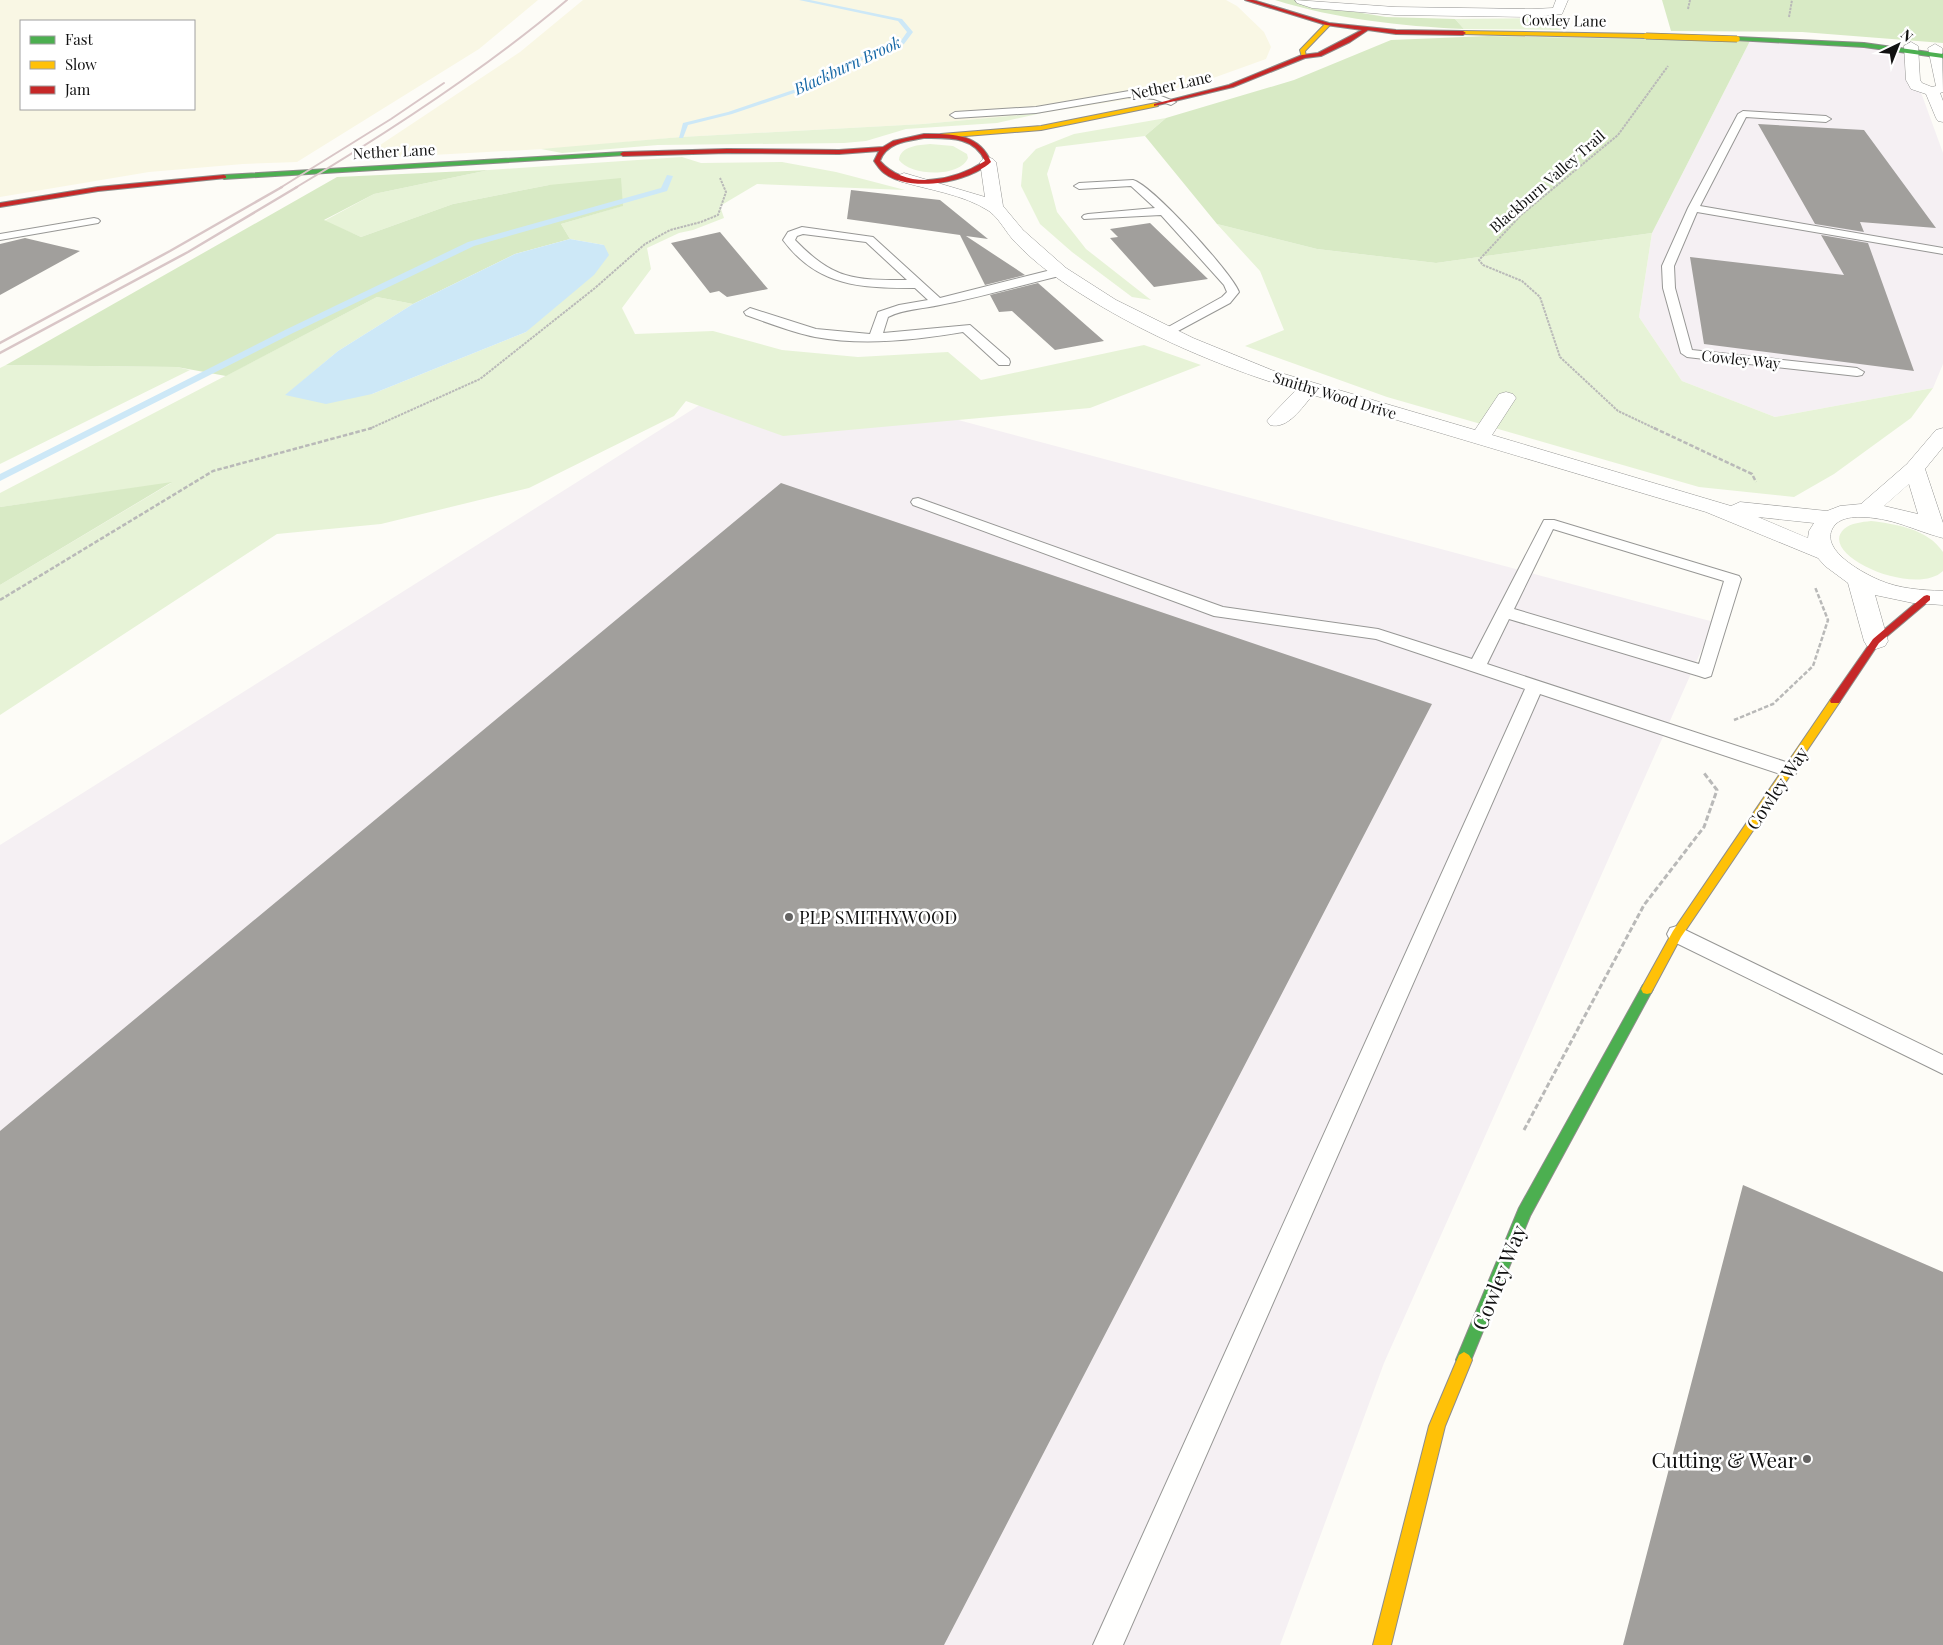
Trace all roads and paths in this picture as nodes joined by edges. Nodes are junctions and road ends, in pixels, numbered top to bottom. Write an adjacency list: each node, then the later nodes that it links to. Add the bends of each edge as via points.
1 (1248, 0): 7 (main road, Cowley Lane)
2 (1301, 0): 5 (street, via 1312,4)
3 (1562, 0): 5 (street, via 1558,11 1546,13)
4 (1690, 0): 6 (path)
5 (1397, 6)
6 (1688, 10)
7 (1328, 24): 8 (main road, Cowley Lane); 11 (main road, via 1302,51)
8 (1367, 29): 9 (main road, Cowley Lane, bridge, via 1410,33 1737,39); 11 (main road, Nether Lane, via 1319,55)
9 (1912, 49): 10 (main road, Cowley Lane); 13 (street, via 1916,86)
10 (1940, 52): 13 (street)
11 (1304, 56): 14 (main road, Nether Lane, via 1231,86)
12 (1668, 66): 54 (path, Blackburn Valley Trail, via 1618,135 1521,215 1479,260 1483,265 1522,281 1540,297 1560,356 1618,411 1752,474)
13 (1940, 89): 16 (street)
14 (1171, 102): 15 (lane, via 1150,94 1125,93 1020,112); 18 (main road, Nether Lane)
15 (955, 114)
16 (1943, 118)
17 (1826, 119): 31 (lane, Cowley Way, via 1743,114)
18 (1041, 128): 19 (main road, Nether Lane); 20 (main road, Nether Lane)
19 (941, 136): 21 (main road, Nether Lane, via 908,139); 23 (main road, via 972,142)
20 (1009, 142)
21 (883, 149): 22 (main road, Nether Lane); 27 (main road, via 877,162)
22 (792, 152): 24 (main road, Nether Lane); 29 (main road, Nether Lane, via 696,151 194,178 121,185)
23 (990, 155): 27 (main road, via 982,169 957,179 930,181); 30 (street)
24 (850, 163)
25 (864, 166): 27 (main road)
26 (719, 176): 61 (path, via 726,192 718,215 670,230 645,244 480,379 369,429 213,471)
27 (897, 176): 30 (street, Smithy Wood Drive)
28 (1079, 186): 32 (lane, via 1133,183)
29 (0, 205)
30 (995, 208): 37 (street, Smithy Wood Drive, via 1032,250)
31 (1694, 208): 36 (lane); 44 (lane, Cowley Way, via 1668,266 1669,288 1687,353)
32 (1164, 211): 33 (lane); 41 (lane, via 1230,284 1233,292 1226,300)
33 (1088, 217)
34 (94, 221): 35 (lane)
35 (0, 237)
36 (1943, 251)
37 (1060, 272): 39 (lane); 41 (street, Smithy Wood Drive, via 1123,313)
38 (918, 284): 38 (lane, via 848,280 818,268 789,240 792,234 802,230 869,239); 39 (lane)
39 (938, 302): 42 (lane, via 892,309 882,315)
40 (750, 312): 42 (lane, via 817,333)
41 (1165, 334): 45 (street, Smithy Wood Drive, via 1267,375)
42 (875, 338): 43 (lane, via 966,328)
43 (1004, 362)
44 (1857, 372)
45 (1309, 388): 47 (street); 49 (street, Smithy Wood Drive)
46 (1506, 398): 49 (street)
47 (1277, 421)
48 (1943, 434): 50 (street)
49 (1480, 438): 52 (street, Smithy Wood Drive)
50 (1914, 468): 53 (street); 56 (street)
51 (918, 502): 64 (lane, via 1220,612 1378,634)
52 (1714, 507): 54 (street, Smithy Wood Drive); 57 (street, Smithy Wood Drive)
53 (1867, 510): 55 (street); 56 (street, via 1892,513)
54 (1771, 512): 55 (street, Smithy Wood Drive)
55 (1830, 518): 57 (street, via 1820,528 1819,538)
56 (1938, 528)
57 (1825, 553): 58 (street, via 1846,573)
58 (1859, 580): 60 (street, via 1886,591); 63 (street)
59 (1814, 586): 66 (path, via 1828,620 1813,666)
60 (1935, 598): 63 (main road, Cowley Way)
61 (0, 600)
62 (1505, 612): 62 (lane, via 1548,523 1733,579 1705,672); 64 (lane)
63 (1876, 641): 67 (main road, Cowley Way)
64 (1477, 667): 65 (lane)
65 (1535, 686): 67 (lane); 70 (lane)
66 (1774, 704)
67 (1789, 770): 68 (main road, Cowley Way)
68 (1677, 934): 69 (lane); 71 (main road, Cowley Way, via 1524,1213 1437,1426)
69 (1943, 1065)
70 (1108, 1645)
71 (1382, 1645)

